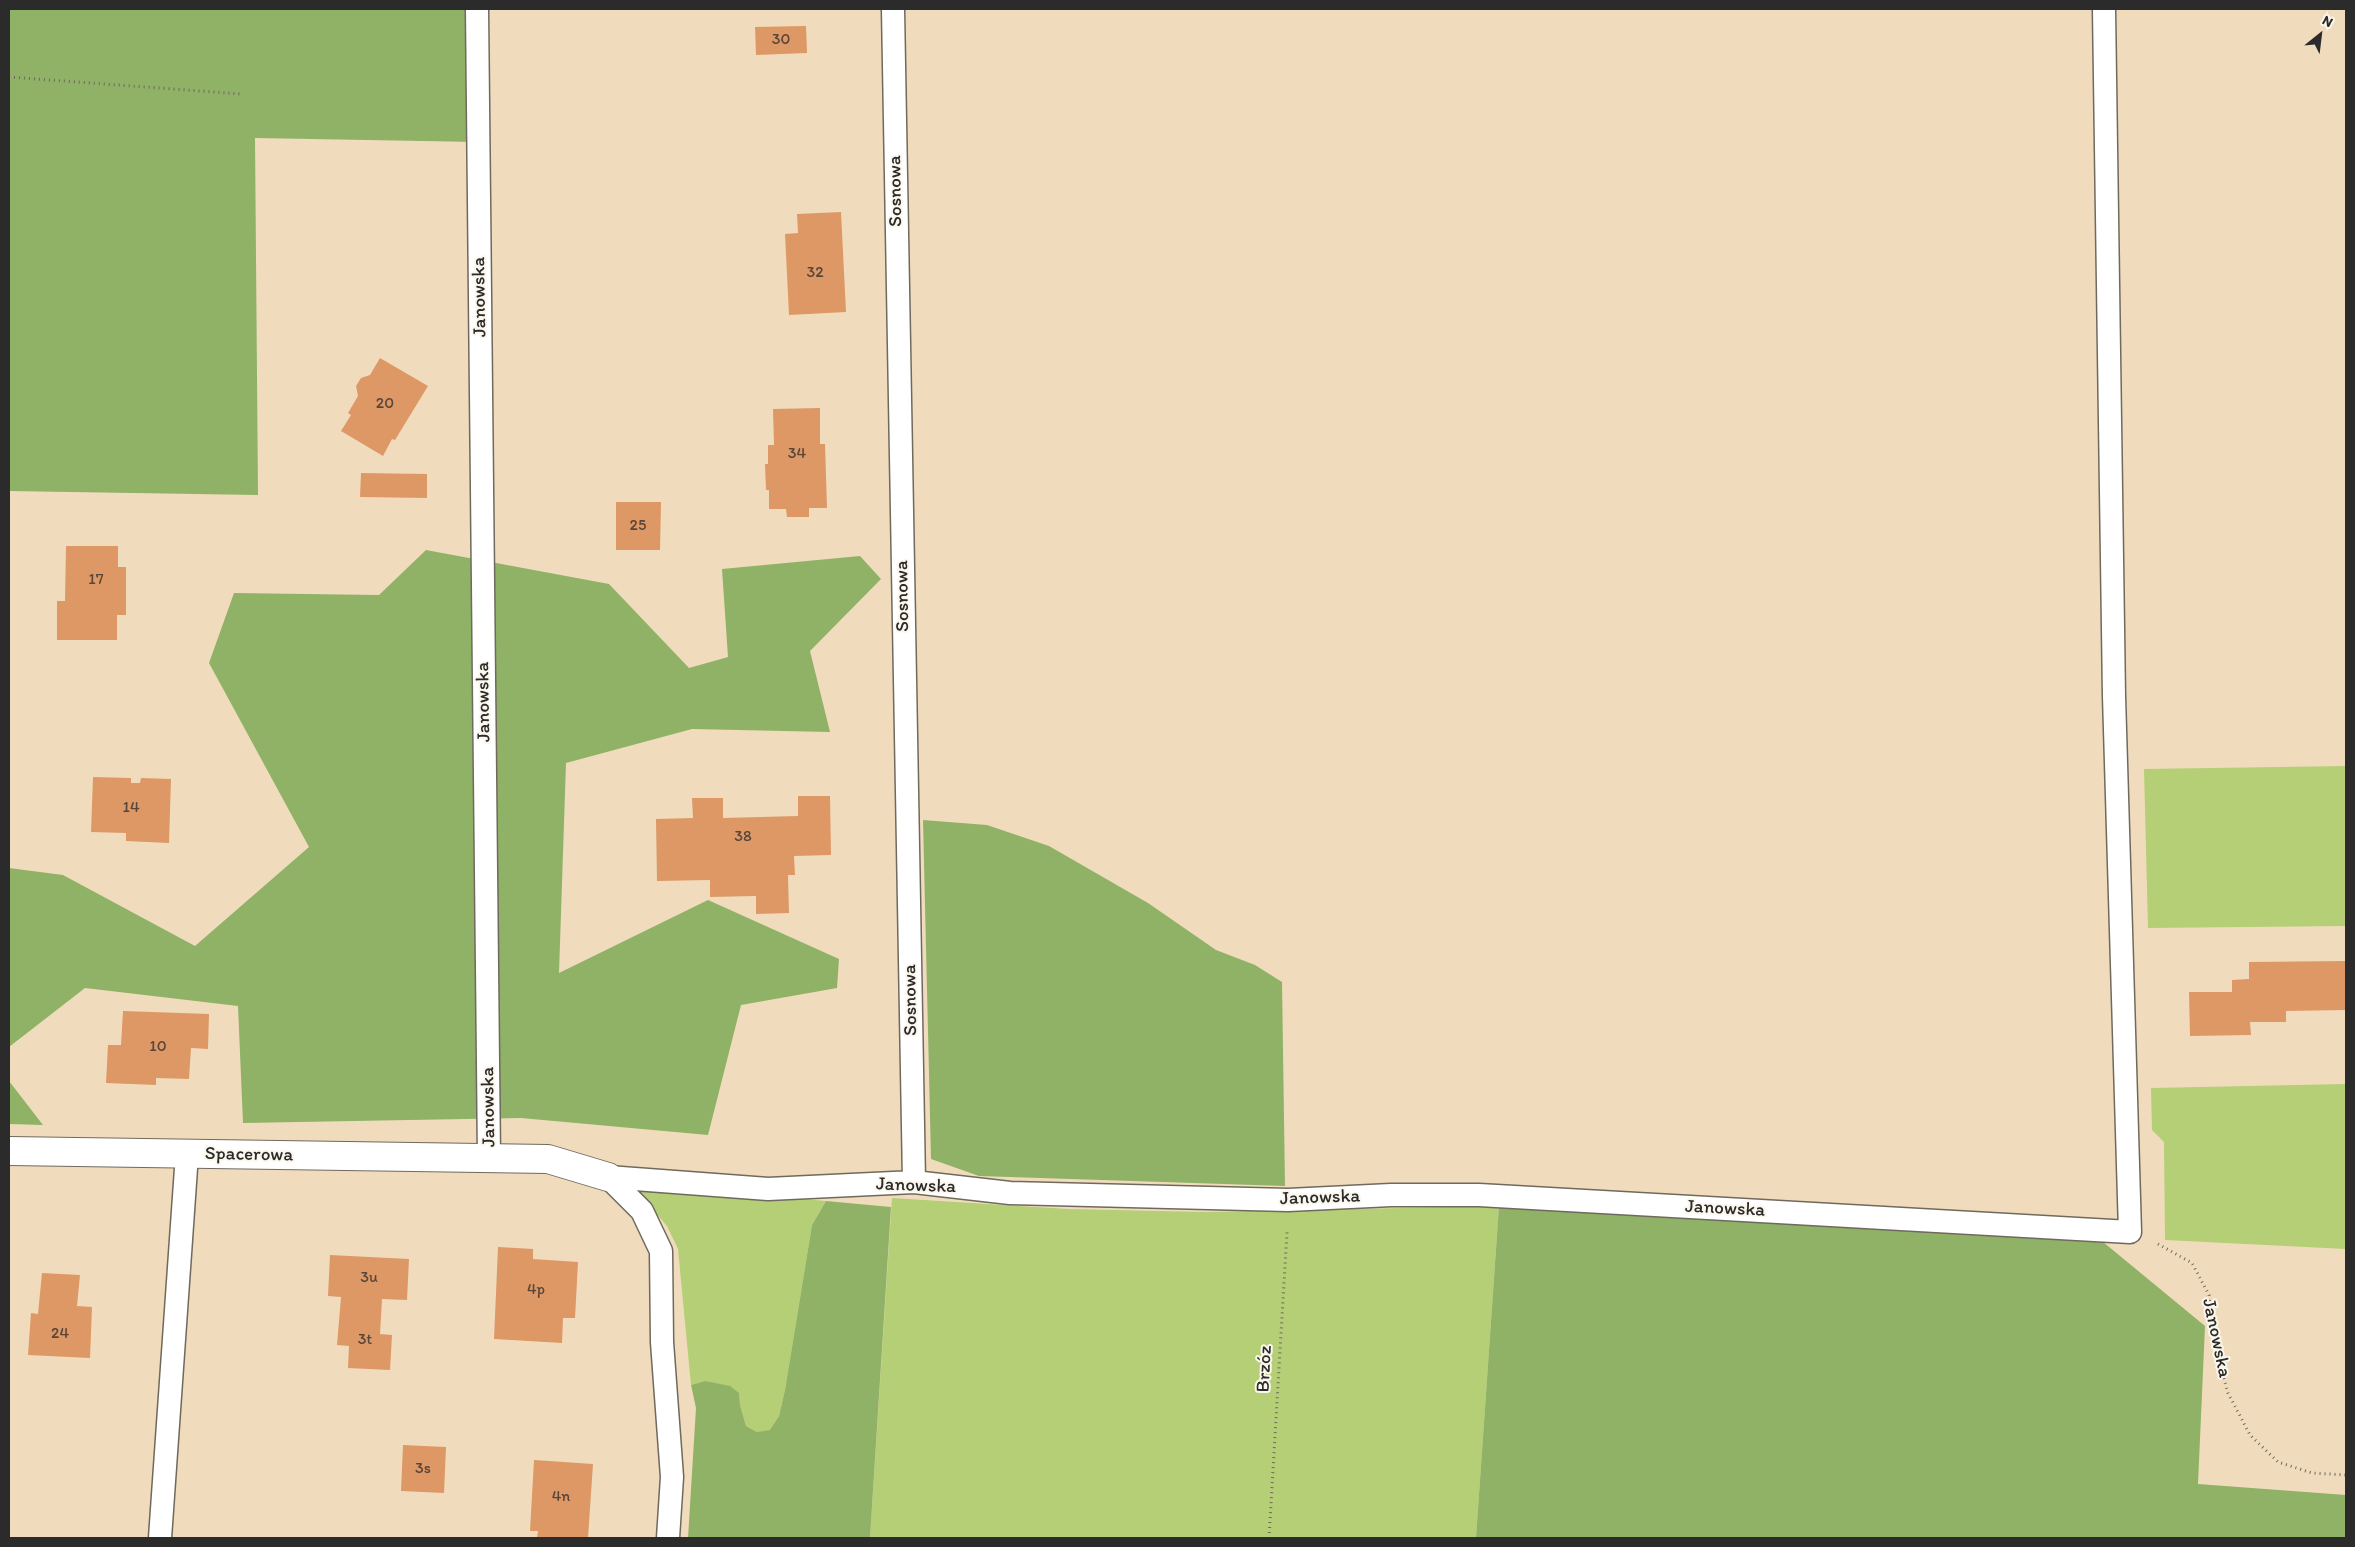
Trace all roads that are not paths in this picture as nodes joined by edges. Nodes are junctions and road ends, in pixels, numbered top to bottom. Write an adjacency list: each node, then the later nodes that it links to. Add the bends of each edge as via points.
1 (477, 9): 6 (lane, Janowska)
2 (893, 9): 8 (lane, Sosnowa)
3 (2104, 9): 8 (lane, Janowska, via 2114,696 2130,1232 1479,1195 1288,1200 1010,1193)
4 (9, 1151): 5 (street, Spacerowa)
5 (187, 1154): 6 (street, Spacerowa); 9 (lane)
6 (489, 1158): 7 (street, Janowska, via 548,1160)
7 (608, 1177): 8 (lane, Janowska, via 768,1189); 10 (lane, via 642,1212 661,1251 662,1342 672,1477)
8 (914, 1182)
9 (160, 1538)
10 (668, 1538)

